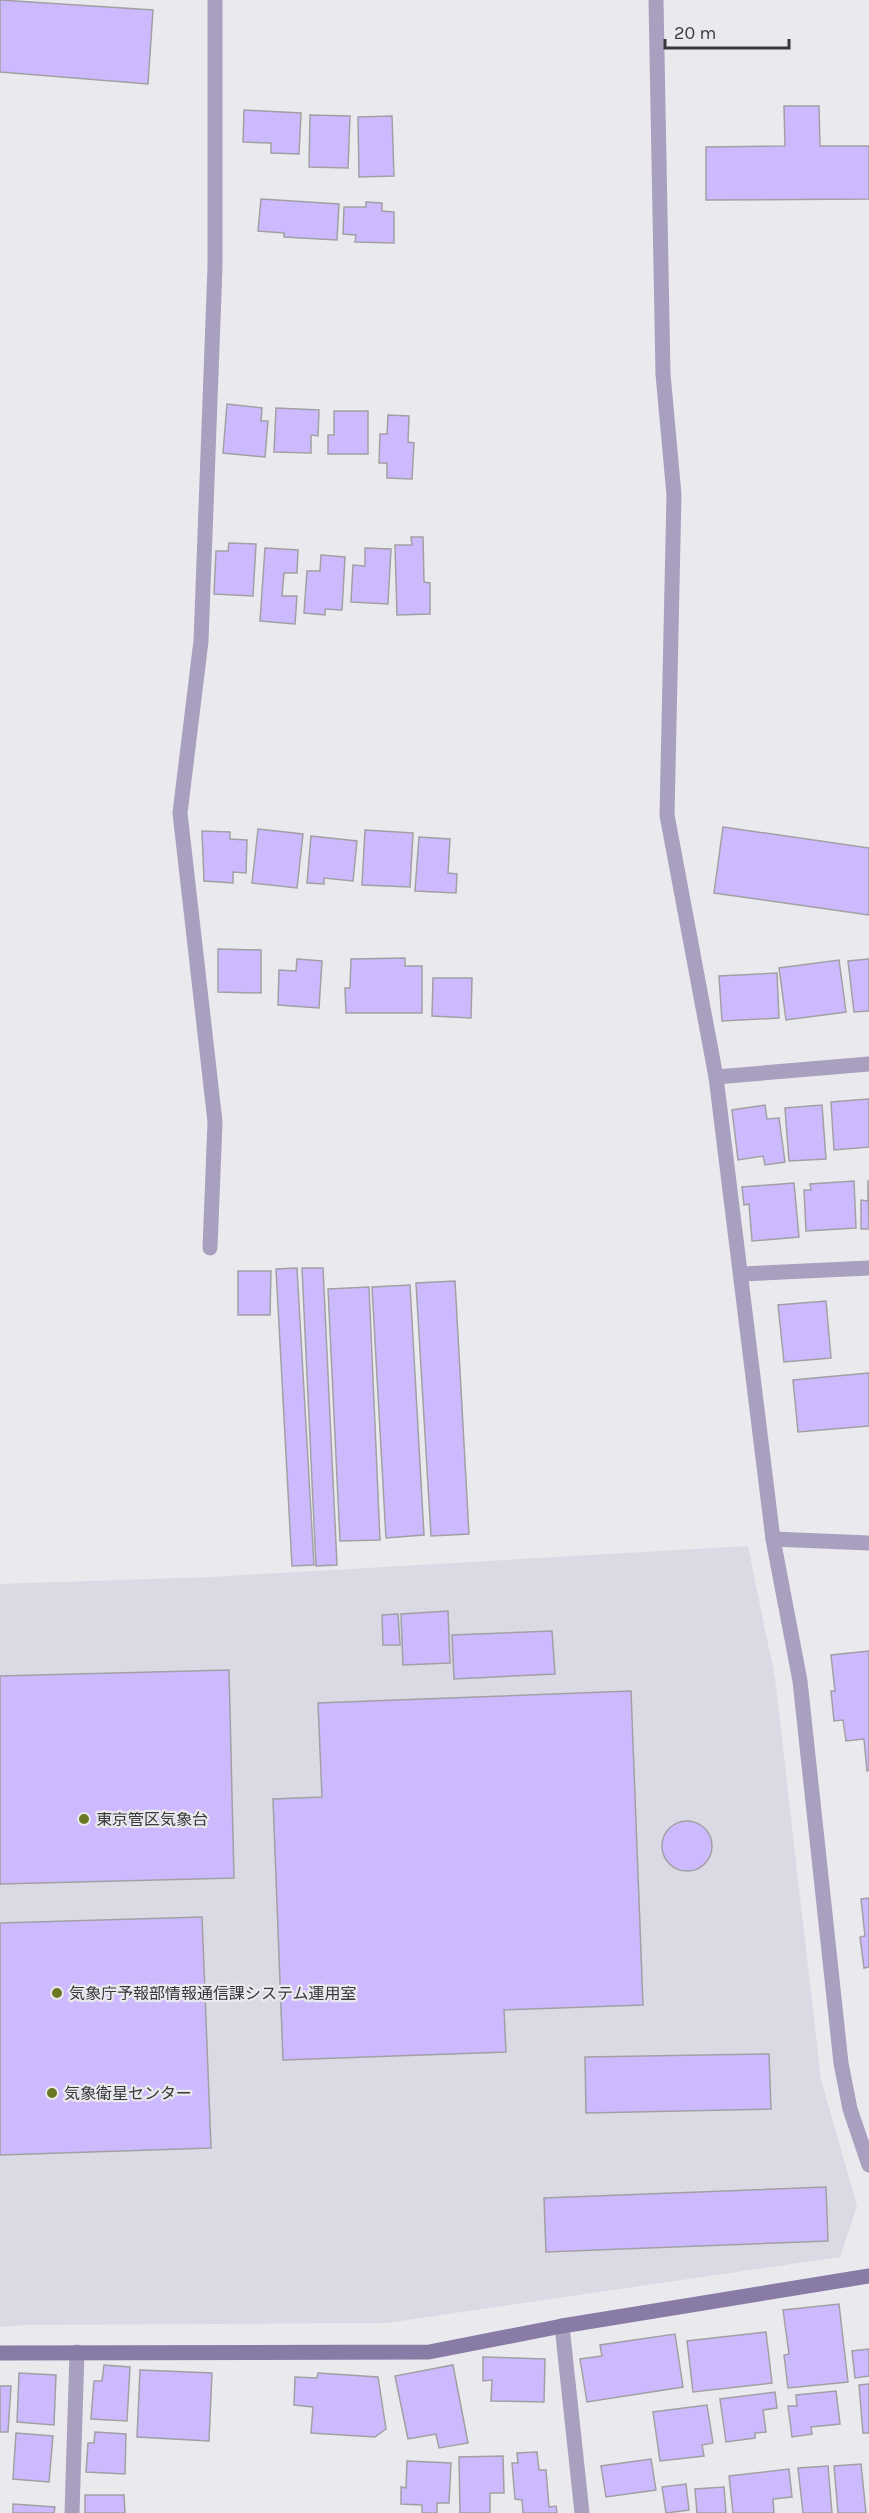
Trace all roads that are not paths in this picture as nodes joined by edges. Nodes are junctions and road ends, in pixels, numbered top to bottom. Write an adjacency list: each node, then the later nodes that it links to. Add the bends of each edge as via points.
1 (216, 0): 5 (street, via 215,267 201,641 180,813 215,1122)
2 (656, 0): 4 (street, via 663,374 674,495 667,816)
3 (869, 1064): 4 (street)
4 (716, 1077): 7 (street)
5 (210, 1248)
6 (869, 1268): 7 (street)
7 (741, 1274): 8 (street)
8 (773, 1539): 9 (street); 10 (street, via 800,1682 841,2063 850,2109)
9 (869, 1543)
10 (869, 2165)
11 (869, 2276): 12 (street)
12 (562, 2326): 13 (street, via 429,2352); 16 (street)
13 (77, 2352): 14 (street); 15 (street)
14 (0, 2353)
15 (72, 2513)
16 (582, 2513)

